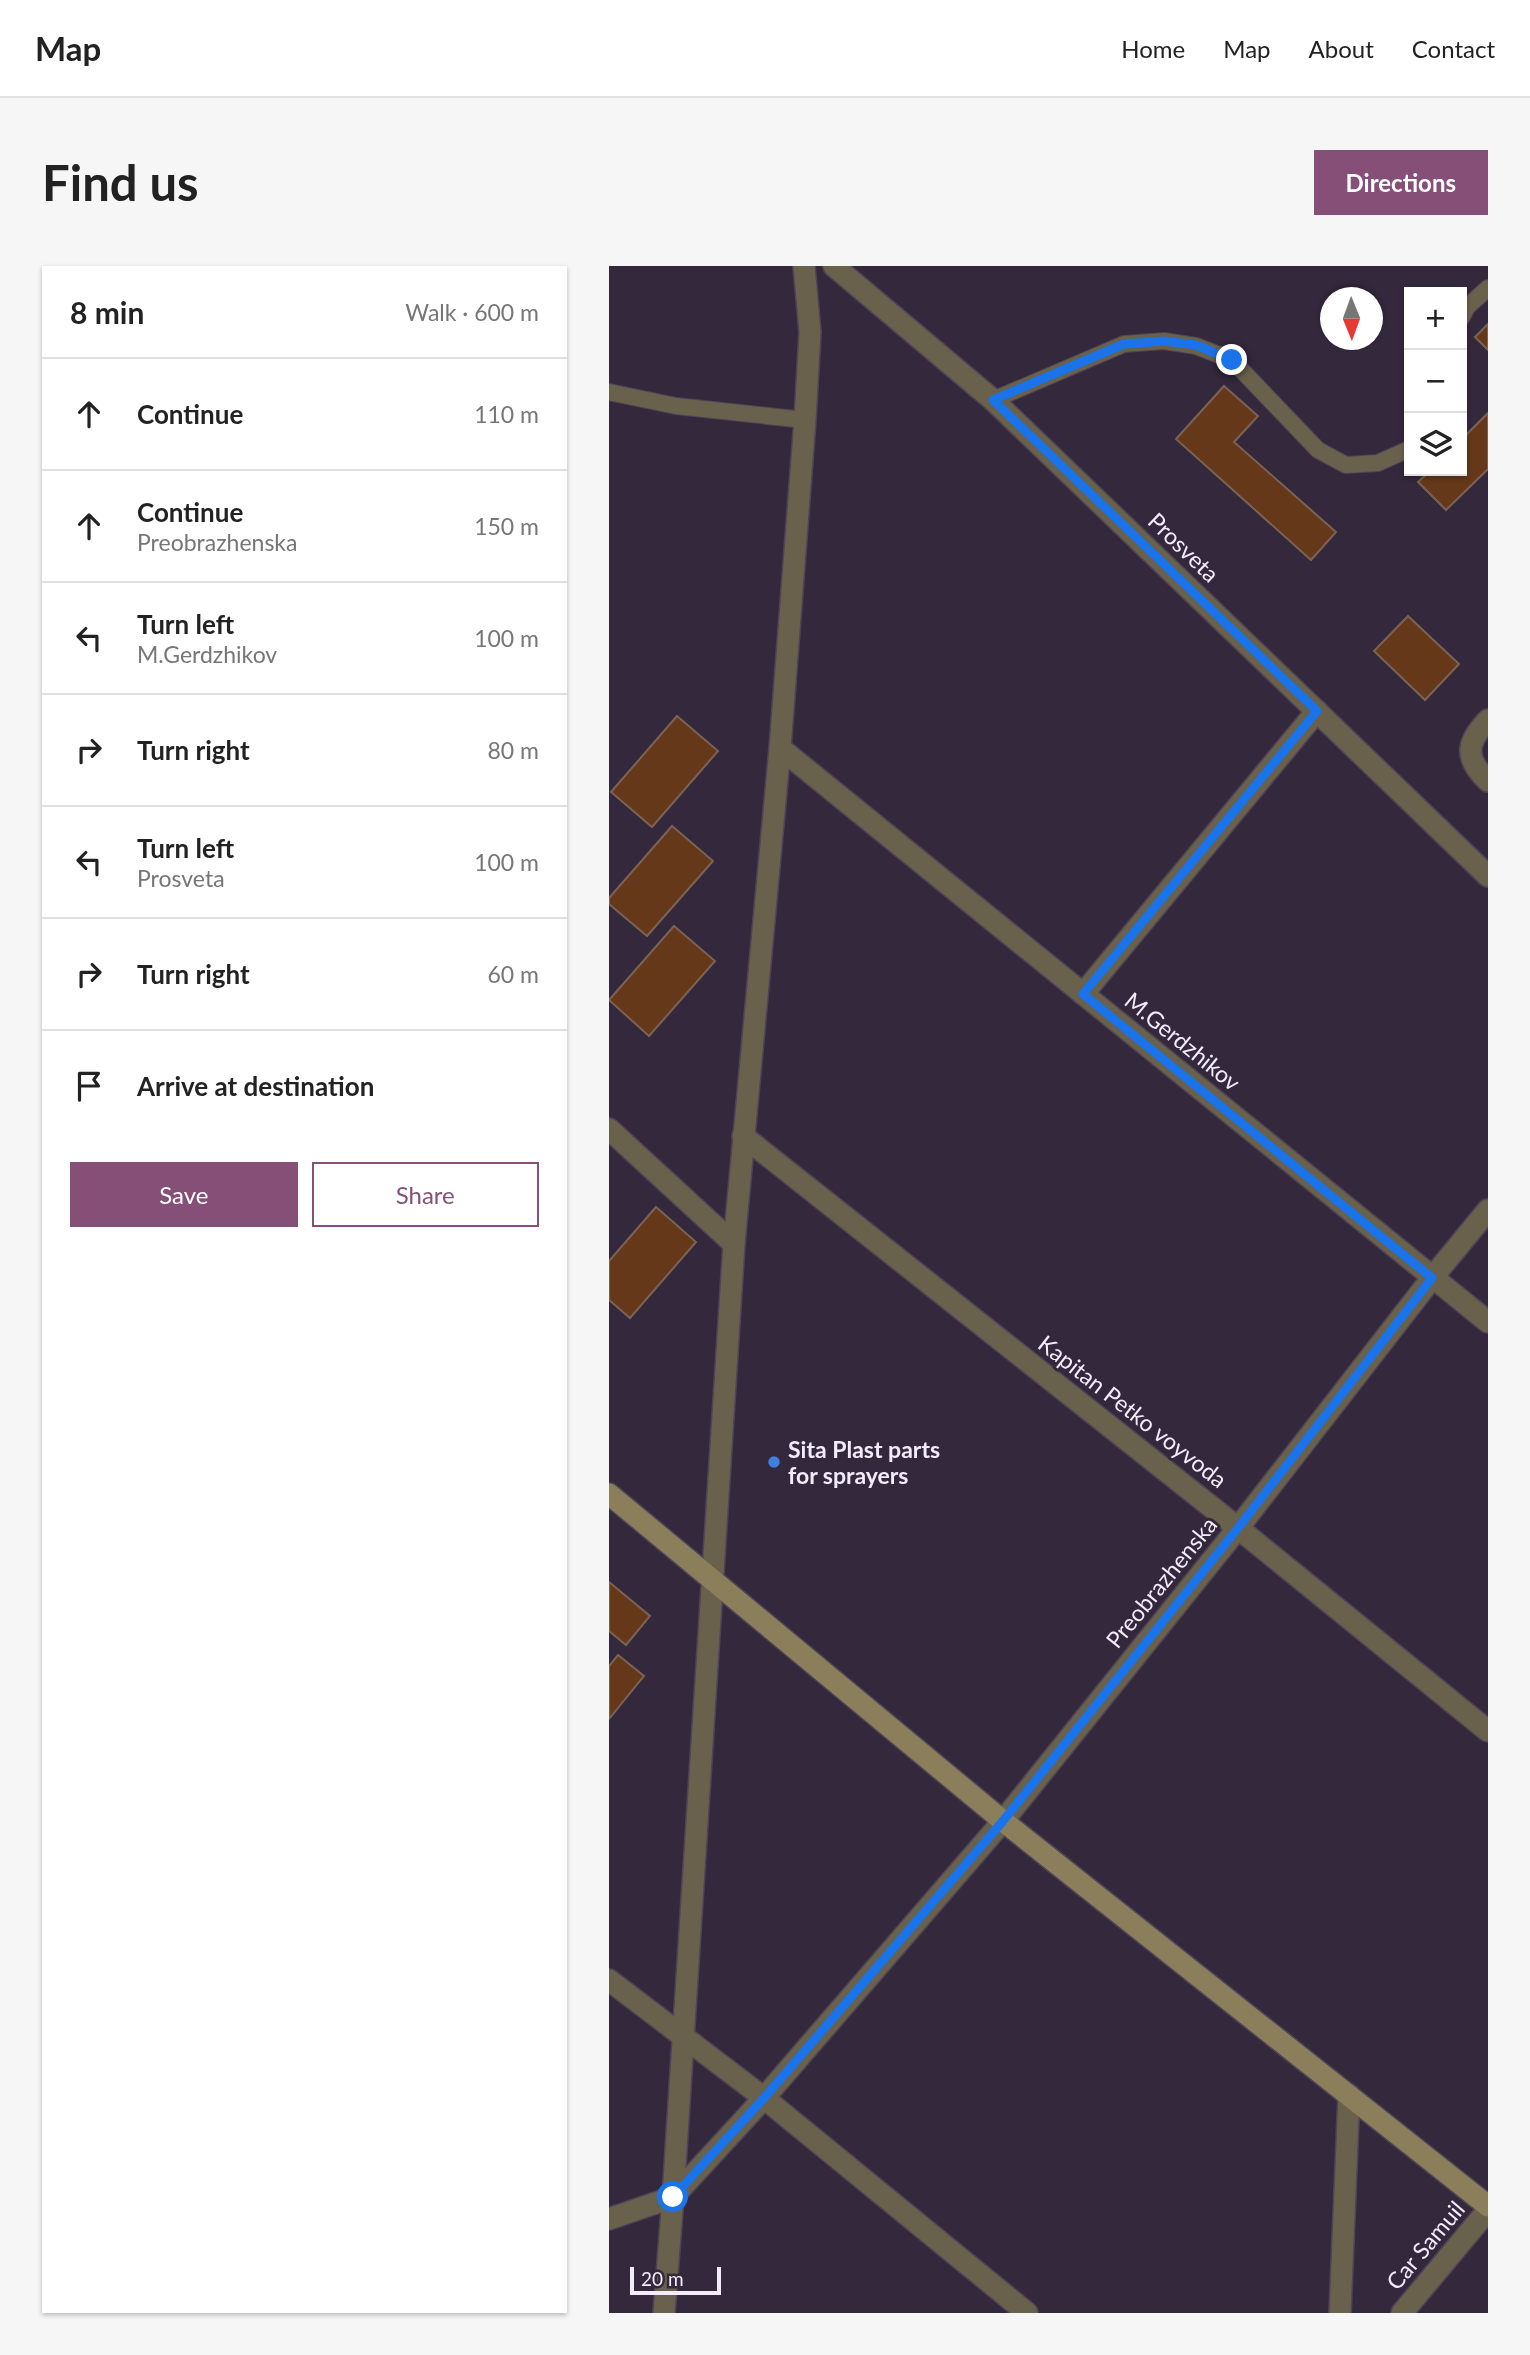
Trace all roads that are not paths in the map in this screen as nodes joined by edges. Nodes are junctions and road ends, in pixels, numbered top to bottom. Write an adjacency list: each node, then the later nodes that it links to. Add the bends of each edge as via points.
1 (804, 266): 7 (street, via 810,331)
2 (835, 266): 6 (street, Prosveta)
3 (1488, 288): 4 (lane)
4 (1467, 307)
5 (609, 392): 7 (lane, via 676,406)
6 (993, 400): 8 (lane, via 1124,344 1164,341 1196,345 1232,360 1318,450 1346,465 1378,463); 9 (street, Prosveta)
7 (805, 419): 11 (street)
8 (1404, 451)
9 (1317, 711): 13 (street, Prosveta); 14 (street)
10 (1488, 720): 12 (street, via 1469,747 1472,760)
11 (780, 748): 14 (street, M.Gerdzhikov); 16 (street)
12 (1488, 782)
13 (1488, 876)
14 (1083, 994): 19 (street, M.Gerdzhikov)
15 (609, 1129): 18 (street)
16 (743, 1136): 18 (street); 22 (street, Kapitan Petko voyvoda)
17 (1488, 1210): 19 (street, Preobrazhenska)
18 (734, 1244): 23 (street)
19 (1432, 1278): 20 (street, M.Gerdzhikov); 22 (street, Preobrazhenska)
20 (1488, 1322)
21 (609, 1494): 23 (main road)
22 (1238, 1528): 24 (street, Kapitan Petko voyvoda); 25 (street, Preobrazhenska)
23 (712, 1579): 25 (main road); 27 (street)
24 (1488, 1731)
25 (1003, 1821): 28 (main road); 29 (street, Preobrazhenska)
26 (609, 1980): 27 (street)
27 (682, 2036): 29 (street); 30 (street)
28 (1349, 2095): 31 (main road); 35 (street)
29 (764, 2098): 30 (street, Preobrazhenska); 34 (street)
30 (673, 2197): 32 (street); 33 (street)
31 (1488, 2208): 36 (street, Car Samuil)
32 (609, 2219)
33 (664, 2313)
34 (1027, 2313)
35 (1340, 2313)
36 (1402, 2313)

